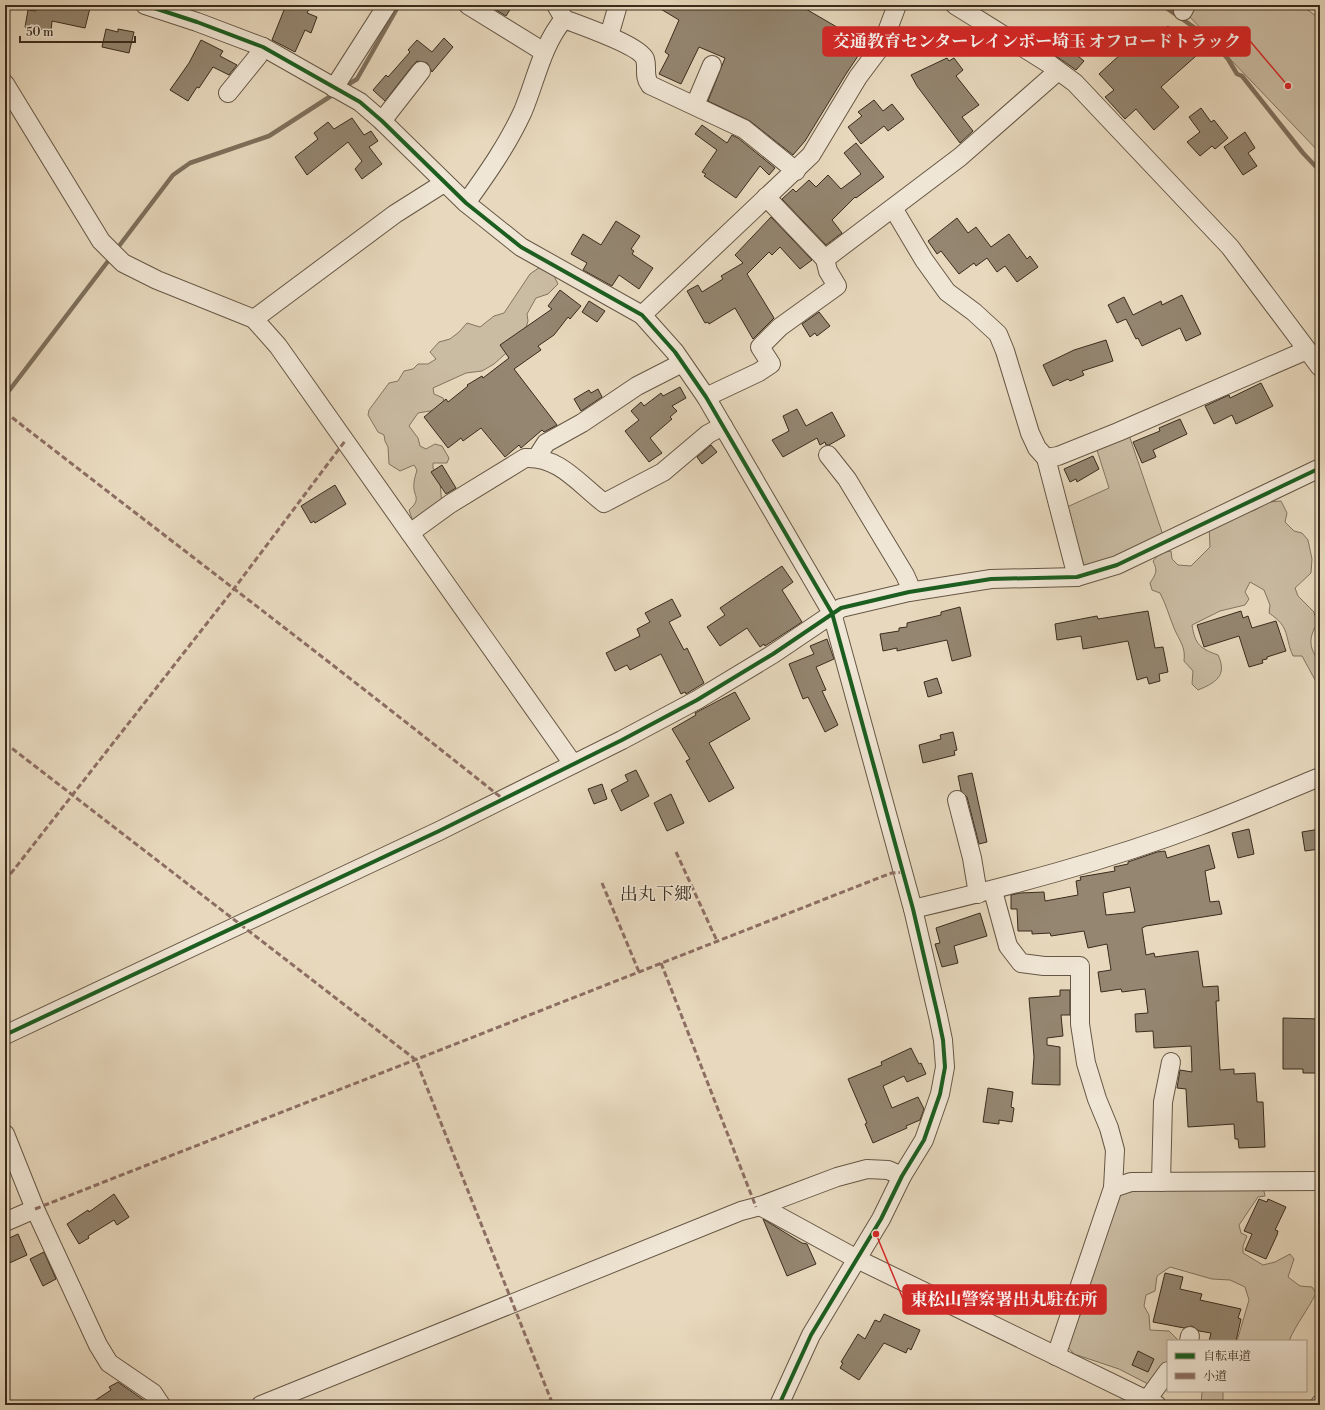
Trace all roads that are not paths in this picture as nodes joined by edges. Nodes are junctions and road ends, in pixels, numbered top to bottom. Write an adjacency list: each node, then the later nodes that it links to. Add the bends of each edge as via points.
1 (145, 5): 7 (street)
2 (387, 5): 16 (street)
3 (468, 5): 11 (street)
4 (618, 5): 9 (street)
5 (897, 5): 20 (street, via 882,45 858,77 812,155)
6 (955, 5): 14 (street)
7 (178, 10): 10 (street)
8 (560, 12): 9 (street); 11 (street, via 555,30)
9 (609, 36): 18 (street, via 638,51 644,58 646,80 650,85)
10 (262, 47): 16 (street); 17 (street, via 258,56)
11 (544, 52): 23 (street, via 519,118 499,157)
12 (712, 65): 18 (street)
13 (420, 71): 19 (street)
14 (1058, 72): 24 (street, via 960,157); 28 (street, via 1075,83 1230,247)
15 (5, 84): 27 (street, via 101,242 123,263 157,280)
16 (334, 88): 19 (street, via 360,102)
17 (228, 93)
18 (695, 105): 20 (street, via 744,129)
19 (382, 121): 21 (street)
20 (796, 171): 22 (street)
21 (444, 183): 23 (street); 27 (street, via 395,214)
22 (766, 197): 25 (street); 26 (street)
23 (466, 203): 26 (street, via 521,247)
24 (893, 208): 25 (street); 35 (street, via 924,260 947,292 998,334 1030,433 1037,448)
25 (825, 259): 31 (street, via 828,271 837,286 780,327 760,347 771,364)
26 (642, 315): 29 (street)
27 (254, 319): 37 (street, via 278,346)
28 (1307, 350): 30 (street); 35 (street, via 1118,432 1058,456)
29 (682, 363): 31 (street); 34 (street, via 637,386 546,443)
30 (1320, 367)
31 (706, 397): 32 (street)
32 (723, 426): 34 (street, via 708,434 663,472 604,503 560,466); 40 (street)
33 (828, 455): 39 (street, via 872,518 905,575)
34 (537, 457): 37 (street, via 525,458)
35 (1046, 458): 38 (street)
36 (1320, 468): 38 (street, via 1117,565)
37 (410, 532): 41 (street)
38 (1077, 577): 39 (street, via 991,579)
39 (909, 592): 40 (street, via 841,608)
40 (832, 613): 41 (street, via 773,654 696,700); 45 (street)
41 (573, 764): 46 (street, via 440,831)
42 (1320, 777): 44 (street, via 1198,826 1069,869)
43 (956, 800): 44 (street, via 972,858)
44 (985, 892): 45 (street); 52 (street, via 1008,946 1021,963 1080,966 1080,1024 1086,1063 1115,1150)
45 (914, 909): 49 (street, via 943,1040 945,1067 940,1094 924,1140)
46 (5, 1034)
47 (1171, 1062): 51 (street, via 1163,1102)
48 (5, 1134): 54 (street)
49 (902, 1176): 53 (street, via 888,1170 867,1169 837,1177); 56 (street, via 881,1219)
50 (1320, 1181): 51 (street)
51 (1161, 1182): 52 (street, via 1131,1182)
52 (1113, 1188): 57 (street)
53 (760, 1206): 56 (street); 61 (street, via 741,1211)
54 (35, 1210): 55 (street); 62 (street, via 109,1363 153,1393)
55 (5, 1222)
56 (857, 1259): 57 (street); 63 (street, via 811,1334)
57 (1056, 1356): 59 (street)
58 (1167, 1373): 60 (street)
59 (1127, 1399): 60 (street)
60 (1152, 1402)
61 (265, 1404)
62 (160, 1405)
63 (779, 1405)

